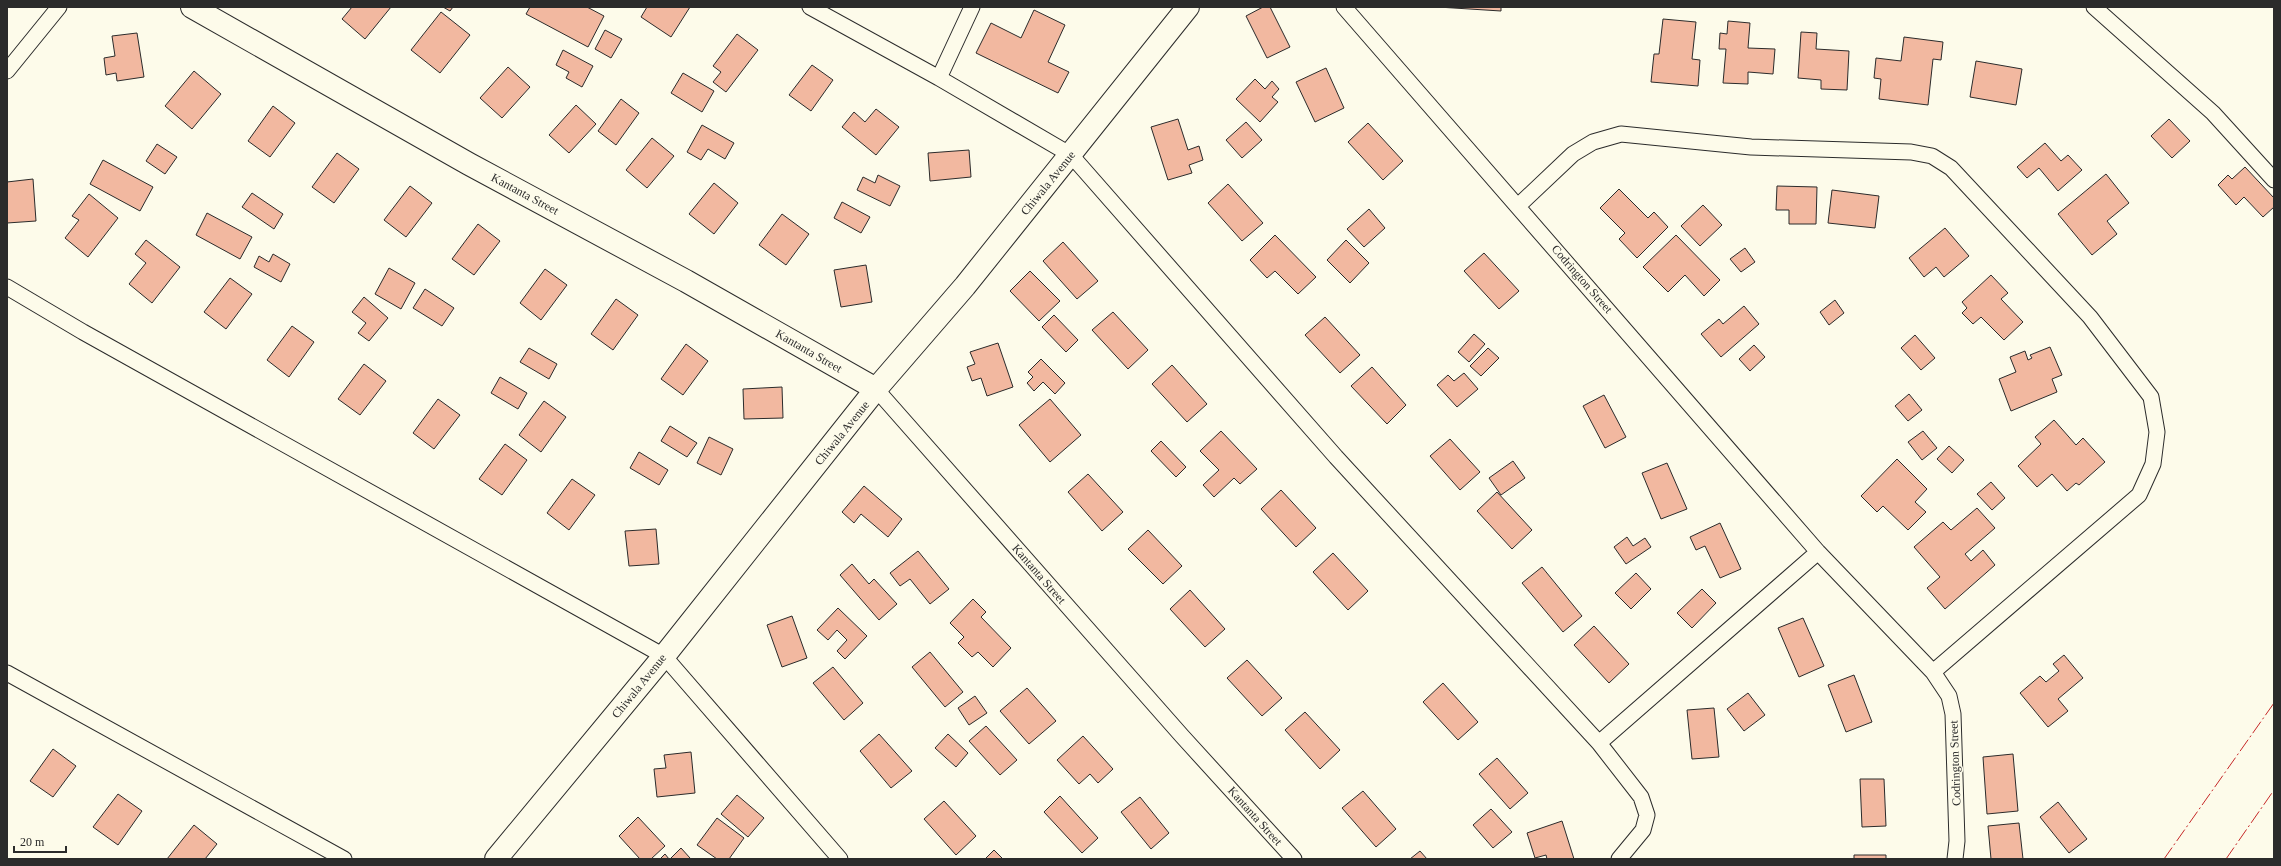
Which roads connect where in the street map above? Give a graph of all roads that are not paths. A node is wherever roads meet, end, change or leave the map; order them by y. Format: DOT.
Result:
graph roads {
  1 [pos="59,7"];
  2 [pos="192,7"];
  3 [pos="810,7"];
  4 [pos="972,7"];
  5 [pos="1188,7"];
  6 [pos="1344,7"];
  7 [pos="2094,7"];
  8 [pos="7,71"];
  9 [pos="939,78"];
  10 [pos="1071,155"];
  11 [pos="2274,180"];
  12 [pos="1518,206"];
  13 [pos="7,287"];
  14 [pos="876,389"];
  15 [pos="1818,552"];
  16 [pos="664,656"];
  17 [pos="1933,672"];
  18 [pos="7,673"];
  19 [pos="1599,743"];
  20 [pos="344,859"];
  21 [pos="496,859"];
  22 [pos="840,859"];
  23 [pos="1294,859"];
  24 [pos="1619,859"];
  25 [pos="1955,859"];
  1 -- 8 [label="street"];
  2 -- 14 [label="main road, Kantanta Street"];
  3 -- 9 [label="street"];
  4 -- 9 [label="street"];
  5 -- 10 [label="main road, Chiwala Avenue"];
  6 -- 12 [label="street, Codrington Street"];
  7 -- 11 [label="street"];
  9 -- 10 [label="street"];
  10 -- 14 [label="main road, Chiwala Avenue"];
  10 -- 19 [label="street"];
  12 -- 15 [label="street, Codrington Street"];
  12 -- 17 [label="street"];
  13 -- 16 [label="street"];
  14 -- 16 [label="main road, Chiwala Avenue"];
  14 -- 23 [label="street, Kantanta Street"];
  15 -- 17 [label="street, Codrington Street"];
  15 -- 19 [label="street"];
  16 -- 21 [label="main road, Chiwala Avenue"];
  16 -- 22 [label="street"];
  17 -- 25 [label="street, Codrington Street"];
  18 -- 20 [label="street"];
  19 -- 24 [label="street"];
}
